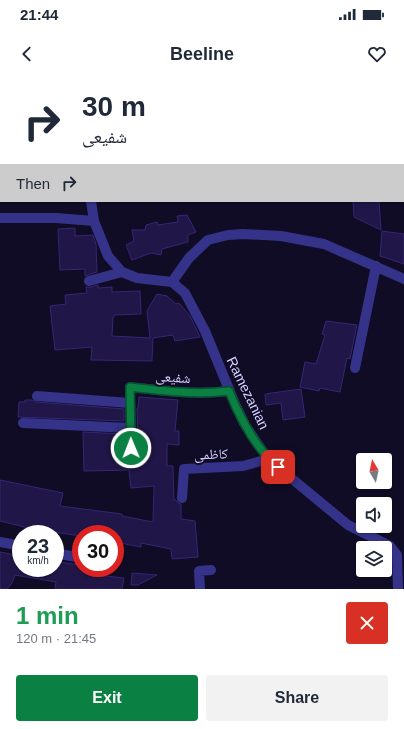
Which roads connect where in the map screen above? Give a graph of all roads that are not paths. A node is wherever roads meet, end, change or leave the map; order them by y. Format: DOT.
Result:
graph roads {
  1 [pos="91,202"];
  2 [pos="0,218"];
  3 [pos="94,221"];
  4 [pos="376,266"];
  5 [pos="122,272"];
  6 [pos="404,279"];
  7 [pos="89,281"];
  8 [pos="172,282"];
  9 [pos="355,368"];
  10 [pos="229,391"];
  11 [pos="37,396"];
  12 [pos="130,403"];
  13 [pos="23,423"];
  14 [pos="130,428"];
  15 [pos="131,448"];
  16 [pos="268,459"];
  17 [pos="182,498"];
  18 [pos="0,542"];
  19 [pos="12,544"];
  20 [pos="211,570"];
  21 [pos="200,589"];
  22 [pos="398,589"];
  1 -- 3 [label="street"];
  2 -- 3 [label="street"];
  3 -- 5 [label="street"];
  4 -- 6 [label="street"];
  4 -- 8 [label="street"];
  4 -- 9 [label="street"];
  5 -- 7 [label="street"];
  5 -- 8 [label="street"];
  8 -- 10 [label="street, Ramezanian"];
  10 -- 12 [label="street, شفیعی"];
  10 -- 16 [label="street, Ramezanian"];
  11 -- 12 [label="street"];
  12 -- 14 [label="street, شفیعی"];
  13 -- 14 [label="street"];
  14 -- 15 [label="street, شفیعی"];
  16 -- 17 [label="street, کاظمی"];
  16 -- 22 [label="street, Ramezanian"];
  18 -- 19 [label="street"];
  20 -- 21 [label="street"];
}
